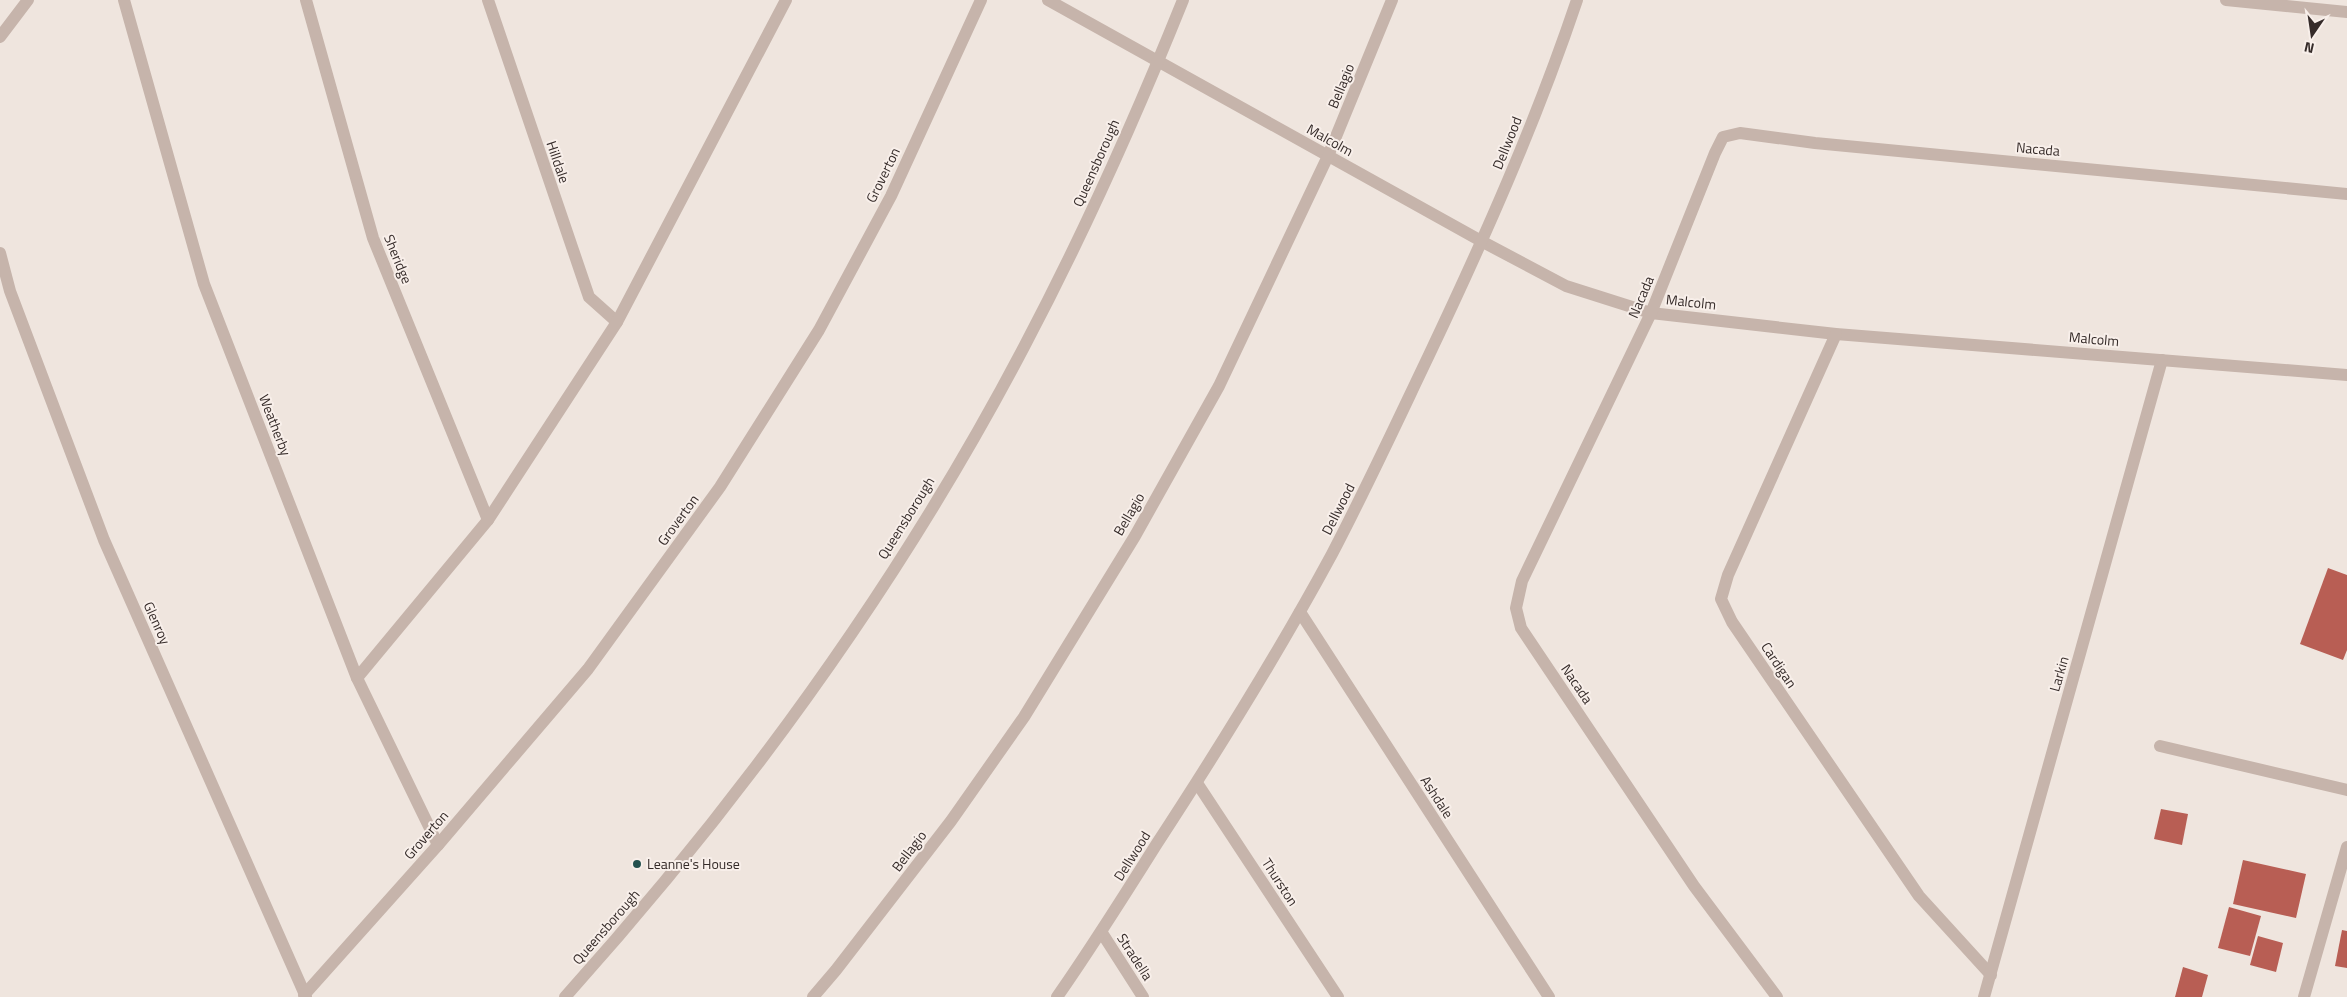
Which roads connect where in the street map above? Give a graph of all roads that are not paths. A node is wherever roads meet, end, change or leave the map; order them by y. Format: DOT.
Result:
graph roads {
  1 [pos="28,0"];
  2 [pos="124,0"];
  3 [pos="306,0"];
  4 [pos="488,0"];
  5 [pos="786,0"];
  6 [pos="981,0"];
  7 [pos="1048,0"];
  8 [pos="1183,0"];
  9 [pos="1392,0"];
  10 [pos="1577,0"];
  11 [pos="2226,0"];
  12 [pos="2347,12"];
  13 [pos="0,37"];
  14 [pos="1159,60"];
  15 [pos="1328,156"];
  16 [pos="2347,194"];
  17 [pos="1483,242"];
  18 [pos="0,252"];
  19 [pos="1651,313"];
  20 [pos="618,322"];
  21 [pos="1836,334"];
  22 [pos="2162,360"];
  23 [pos="2347,375"];
  24 [pos="488,520"];
  25 [pos="1300,612"];
  26 [pos="357,678"];
  27 [pos="2160,746"];
  28 [pos="1197,783"];
  29 [pos="2347,790"];
  30 [pos="438,845"];
  31 [pos="2347,847"];
  32 [pos="1102,933"];
  33 [pos="1991,975"];
  34 [pos="305,996"];
  35 [pos="565,997"];
  36 [pos="813,997"];
  37 [pos="1058,997"];
  38 [pos="1143,997"];
  39 [pos="1338,997"];
  40 [pos="1549,997"];
  41 [pos="1777,997"];
  42 [pos="1984,997"];
  43 [pos="2304,997"];
  1 -- 13 [label="street"];
  2 -- 26 [label="street, Weatherby"];
  3 -- 24 [label="street, Sheridge"];
  4 -- 20 [label="street, Hilldale"];
  5 -- 20 [label="street"];
  6 -- 30 [label="street, Groverton"];
  7 -- 14 [label="street, Malcolm"];
  8 -- 14 [label="street, Queensborough"];
  9 -- 15 [label="street, Bellagio"];
  10 -- 17 [label="street, Dellwood"];
  11 -- 12 [label="street"];
  14 -- 15 [label="street, Malcolm"];
  14 -- 35 [label="street, Queensborough"];
  15 -- 17 [label="street, Malcolm"];
  15 -- 36 [label="street, Bellagio"];
  16 -- 19 [label="street, Nacada"];
  17 -- 19 [label="street, Malcolm"];
  17 -- 25 [label="street, Dellwood"];
  18 -- 34 [label="street, Glenroy"];
  19 -- 21 [label="street, Malcolm"];
  19 -- 41 [label="street, Nacada"];
  20 -- 24 [label="street"];
  21 -- 22 [label="street, Malcolm"];
  21 -- 33 [label="street, Cardigan"];
  22 -- 23 [label="street, Malcolm"];
  22 -- 33 [label="street, Larkin"];
  24 -- 26 [label="street"];
  25 -- 28 [label="street, Dellwood"];
  25 -- 40 [label="street, Ashdale"];
  26 -- 30 [label="street, Weatherby"];
  27 -- 29 [label="street"];
  28 -- 32 [label="street, Dellwood"];
  28 -- 39 [label="street, Thurston"];
  30 -- 34 [label="street, Groverton"];
  31 -- 43 [label="street"];
  32 -- 37 [label="street, Dellwood"];
  32 -- 38 [label="street, Stradella"];
  33 -- 42 [label="street, Larkin"];
}
